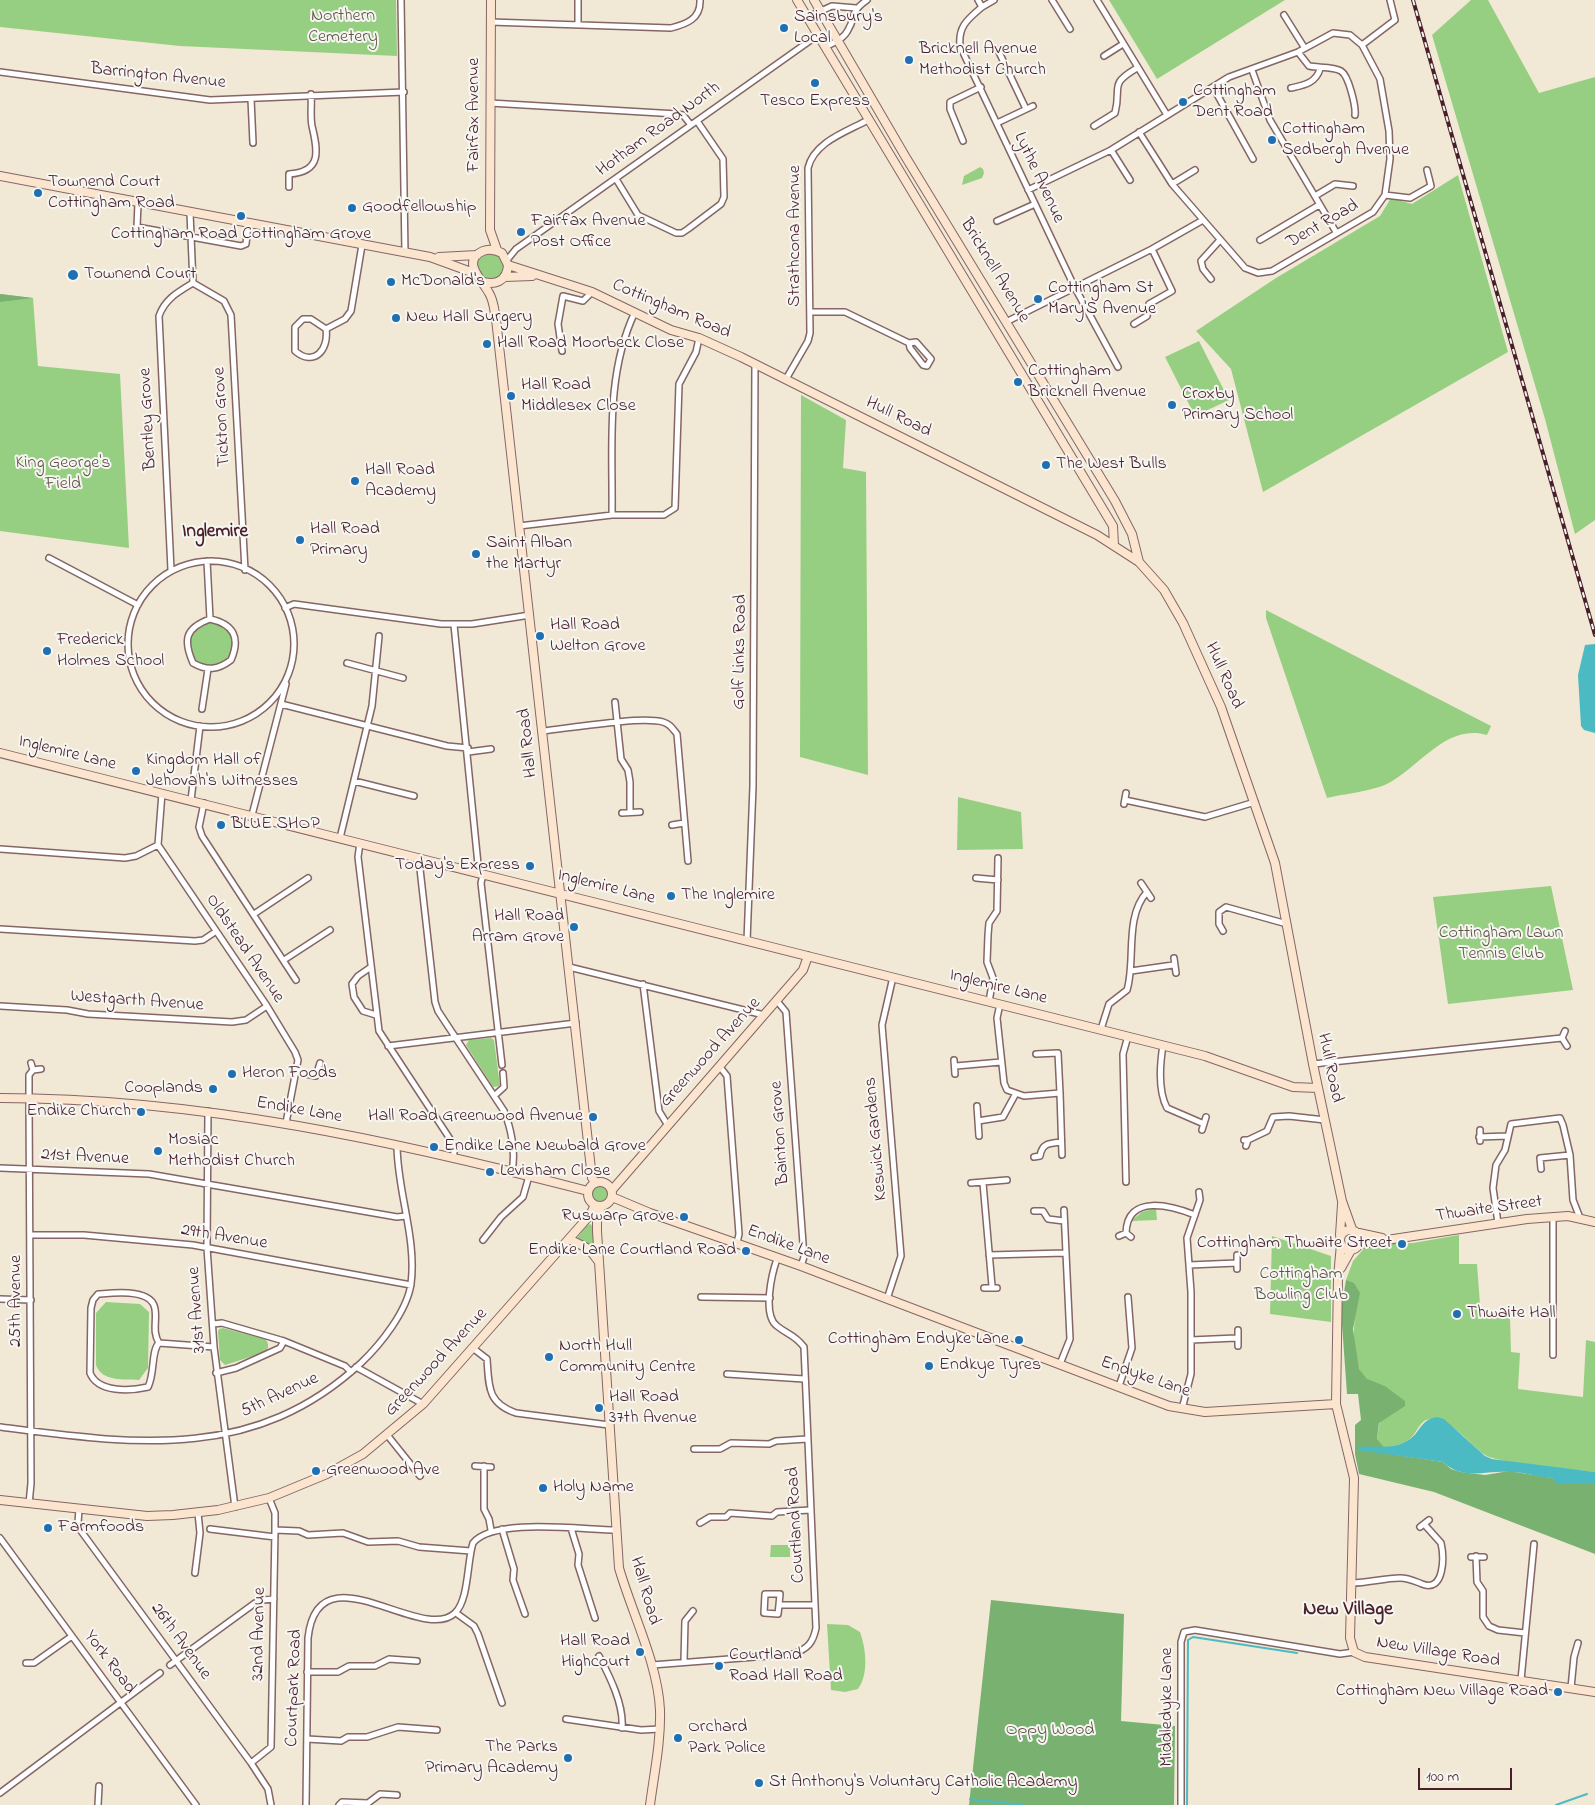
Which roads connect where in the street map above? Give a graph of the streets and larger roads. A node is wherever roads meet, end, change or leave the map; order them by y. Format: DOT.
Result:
graph roads {
  1 [pos="401,0"];
  2 [pos="491,0"];
  3 [pos="578,0"];
  4 [pos="700,0"];
  5 [pos="797,0"];
  6 [pos="814,0"];
  7 [pos="867,0"];
  8 [pos="978,0"];
  9 [pos="994,0"];
  10 [pos="1052,0"];
  11 [pos="1097,0"];
  12 [pos="1390,0"];
  13 [pos="982,7"];
  14 [pos="856,8"];
  15 [pos="820,10"];
  16 [pos="1284,15"];
  17 [pos="808,17"];
  18 [pos="490,22"];
  19 [pos="578,24"];
  20 [pos="1070,29"];
  21 [pos="818,35"];
  22 [pos="838,41"];
  23 [pos="1123,44"];
  24 [pos="1362,45"];
  25 [pos="825,47"];
  26 [pos="1304,47"];
  27 [pos="998,50"];
  28 [pos="1298,52"];
  29 [pos="1104,56"];
  30 [pos="1137,68"];
  31 [pos="1320,69"];
  32 [pos="1252,70"];
  33 [pos="0,72"];
  34 [pos="981,87"];
  35 [pos="1213,87"];
  36 [pos="1291,88"];
  37 [pos="404,92"];
  38 [pos="311,94"];
  39 [pos="251,99"];
  40 [pos="490,103"];
  41 [pos="1033,106"];
  42 [pos="1026,109"];
  43 [pos="1167,115"];
  44 [pos="1354,115"];
  45 [pos="868,120"];
  46 [pos="697,121"];
  47 [pos="997,124"];
  48 [pos="691,125"];
  49 [pos="1094,126"];
  50 [pos="1140,132"];
  51 [pos="963,141"];
  52 [pos="253,143"];
  53 [pos="1111,150"];
  54 [pos="1253,159"];
  55 [pos="1195,170"];
  56 [pos="1428,170"];
  57 [pos="0,176"];
  58 [pos="616,179"];
  59 [pos="1130,180"];
  60 [pos="1172,184"];
  61 [pos="1353,186"];
  62 [pos="289,187"];
  63 [pos="1028,190"];
  64 [pos="1385,195"];
  65 [pos="1315,196"];
  66 [pos="138,203"];
  67 [pos="1035,204"];
  68 [pos="1320,205"];
  69 [pos="190,213"];
  70 [pos="1203,220"];
  71 [pos="996,221"];
  72 [pos="248,224"];
  73 [pos="490,230"];
  74 [pos="1336,232"];
  75 [pos="189,237"];
  76 [pos="1220,240"];
  77 [pos="1260,240"];
  78 [pos="362,245"];
  79 [pos="516,249"];
  80 [pos="1152,249"];
  81 [pos="500,252"];
  82 [pos="405,253"];
  83 [pos="479,254"];
  84 [pos="430,257"];
  85 [pos="508,263"];
  86 [pos="474,273"];
  87 [pos="541,276"];
  88 [pos="502,279"];
  89 [pos="1211,279"];
  90 [pos="480,281"];
  91 [pos="193,283"];
  92 [pos="1074,286"];
  93 [pos="592,292"];
  94 [pos="493,300"];
  95 [pos="635,312"];
  96 [pos="810,312"];
  97 [pos="1006,322"];
  98 [pos="1134,324"];
  99 [pos="326,329"];
  100 [pos="699,338"];
  101 [pos="909,343"];
  102 [pos="562,351"];
  103 [pos="1123,359"];
  104 [pos="755,364"];
  105 [pos="786,379"];
  106 [pos="612,515"];
  107 [pos="519,526"];
  108 [pos="1114,545"];
  109 [pos="49,558"];
  110 [pos="207,561"];
  111 [pos="1139,562"];
  112 [pos="171,570"];
  113 [pos="245,570"];
  114 [pos="138,605"];
  115 [pos="285,608"];
  116 [pos="530,615"];
  117 [pos="210,619"];
  118 [pos="454,625"];
  119 [pos="379,636"];
  120 [pos="347,664"];
  121 [pos="208,669"];
  122 [pos="376,671"];
  123 [pos="403,678"];
  124 [pos="287,679"];
  125 [pos="615,702"];
  126 [pos="281,704"];
  127 [pos="202,710"];
  128 [pos="616,723"];
  129 [pos="200,726"];
  130 [pos="367,726"];
  131 [pos="544,730"];
  132 [pos="491,749"];
  133 [pos="468,750"];
  134 [pos="0,753"];
  135 [pos="354,781"];
  136 [pos="162,793"];
  137 [pos="1126,793"];
  138 [pos="414,796"];
  139 [pos="191,800"];
  140 [pos="1255,802"];
  141 [pos="204,803"];
  142 [pos="630,812"];
  143 [pos="640,812"];
  144 [pos="622,813"];
  145 [pos="252,815"];
  146 [pos="684,823"];
  147 [pos="672,825"];
  148 [pos="340,838"];
  149 [pos="360,843"];
  150 [pos="158,845"];
  151 [pos="0,849"];
  152 [pos="421,858"];
  153 [pos="998,858"];
  154 [pos="688,861"];
  155 [pos="481,874"];
  156 [pos="308,878"];
  157 [pos="976,878"];
  158 [pos="998,880"];
  159 [pos="1141,883"];
  160 [pos="560,892"];
  161 [pos="1147,892"];
  162 [pos="1151,898"];
  163 [pos="254,914"];
  164 [pos="1288,924"];
  165 [pos="0,929"];
  166 [pos="1223,931"];
  167 [pos="215,932"];
  168 [pos="330,938"];
  169 [pos="747,941"];
  170 [pos="808,956"];
  171 [pos="1174,958"];
  172 [pos="284,960"];
  173 [pos="1173,965"];
  174 [pos="371,967"];
  175 [pos="569,967"];
  176 [pos="1131,970"];
  177 [pos="1176,973"];
  178 [pos="893,977"];
  179 [pos="296,980"];
  180 [pos="643,984"];
  181 [pos="777,1001"];
  182 [pos="989,1002"];
  183 [pos="1000,1004"];
  184 [pos="0,1006"];
  185 [pos="267,1006"];
  186 [pos="376,1015"];
  187 [pos="764,1015"];
  188 [pos="576,1023"];
  189 [pos="1101,1029"];
  190 [pos="1565,1031"];
  191 [pos="498,1032"];
  192 [pos="1128,1036"];
  193 [pos="455,1037"];
  194 [pos="1562,1038"];
  195 [pos="1164,1045"];
  196 [pos="388,1046"];
  197 [pos="1567,1046"];
  198 [pos="1036,1054"];
  199 [pos="954,1060"];
  200 [pos="1001,1062"];
  201 [pos="31,1063"];
  202 [pos="320,1063"];
  203 [pos="1313,1064"];
  204 [pos="502,1065"];
  205 [pos="956,1066"];
  206 [pos="720,1067"];
  207 [pos="41,1069"];
  208 [pos="33,1070"];
  209 [pos="296,1072"];
  210 [pos="503,1073"];
  211 [pos="955,1074"];
  212 [pos="1318,1088"];
  213 [pos="1060,1094"];
  214 [pos="1015,1095"];
  215 [pos="494,1096"];
  216 [pos="0,1098"];
  217 [pos="29,1098"];
  218 [pos="978,1106"];
  219 [pos="208,1111"];
  220 [pos="1206,1117"];
  221 [pos="1325,1120"];
  222 [pos="978,1121"];
  223 [pos="286,1124"];
  224 [pos="667,1124"];
  225 [pos="1204,1124"];
  226 [pos="1202,1130"];
  227 [pos="1480,1130"];
  228 [pos="979,1136"];
  229 [pos="1507,1136"];
  230 [pos="1061,1142"];
  231 [pos="1246,1142"];
  232 [pos="397,1145"];
  233 [pos="1062,1155"];
  234 [pos="1570,1155"];
  235 [pos="453,1157"];
  236 [pos="1034,1157"];
  237 [pos="0,1168"];
  238 [pos="1541,1168"];
  239 [pos="31,1169"];
  240 [pos="512,1171"];
  241 [pos="529,1176"];
  242 [pos="1007,1180"];
  243 [pos="1126,1182"];
  244 [pos="596,1183"];
  245 [pos="971,1183"];
  246 [pos="983,1183"];
  247 [pos="207,1184"];
  248 [pos="588,1191"];
  249 [pos="1199,1192"];
  250 [pos="612,1193"];
  251 [pos="1342,1201"];
  252 [pos="598,1206"];
  253 [pos="1064,1210"];
  254 [pos="1034,1211"];
  255 [pos="1195,1215"];
  256 [pos="406,1216"];
  257 [pos="1553,1217"];
  258 [pos="1580,1218"];
  259 [pos="1064,1221"];
  260 [pos="1595,1222"];
  261 [pos="1498,1223"];
  262 [pos="1356,1231"];
  263 [pos="1126,1233"];
  264 [pos="31,1235"];
  265 [pos="1120,1236"];
  266 [pos="1132,1237"];
  267 [pos="569,1239"];
  268 [pos="1386,1239"];
  269 [pos="483,1240"];
  270 [pos="1341,1240"];
  271 [pos="737,1243"];
  272 [pos="1360,1244"];
  273 [pos="207,1248"];
  274 [pos="1351,1250"];
  275 [pos="1065,1253"];
  276 [pos="989,1255"];
  277 [pos="1237,1255"];
  278 [pos="777,1259"];
  279 [pos="599,1262"];
  280 [pos="1189,1265"];
  281 [pos="801,1266"];
  282 [pos="1338,1277"];
  283 [pos="411,1285"];
  284 [pos="984,1288"];
  285 [pos="701,1297"];
  286 [pos="1128,1297"];
  287 [pos="770,1298"];
  288 [pos="0,1299"];
  289 [pos="887,1299"];
  290 [pos="30,1300"];
  291 [pos="213,1324"];
  292 [pos="953,1325"];
  293 [pos="1238,1330"];
  294 [pos="1236,1338"];
  295 [pos="1190,1340"];
  296 [pos="284,1341"];
  297 [pos="159,1344"];
  298 [pos="1238,1346"];
  299 [pos="214,1347"];
  300 [pos="474,1348"];
  301 [pos="1552,1355"];
  302 [pos="1060,1364"];
  303 [pos="356,1367"];
  304 [pos="351,1372"];
  305 [pos="216,1373"];
  306 [pos="727,1374"];
  307 [pos="804,1380"];
  308 [pos="1119,1386"];
  309 [pos="423,1404"];
  310 [pos="1336,1404"];
  311 [pos="1182,1409"];
  312 [pos="609,1425"];
  313 [pos="0,1427"];
  314 [pos="30,1431"];
  315 [pos="224,1435"];
  316 [pos="388,1436"];
  317 [pos="806,1439"];
  318 [pos="694,1449"];
  319 [pos="475,1466"];
  320 [pos="484,1466"];
  321 [pos="491,1466"];
  322 [pos="420,1476"];
  323 [pos="270,1498"];
  324 [pos="0,1500"];
  325 [pos="29,1504"];
  326 [pos="235,1506"];
  327 [pos="79,1509"];
  328 [pos="810,1510"];
  329 [pos="198,1513"];
  330 [pos="700,1523"];
  331 [pos="1424,1524"];
  332 [pos="214,1527"];
  333 [pos="571,1528"];
  334 [pos="275,1530"];
  335 [pos="491,1530"];
  336 [pos="502,1530"];
  337 [pos="616,1530"];
  338 [pos="275,1537"];
  339 [pos="0,1538"];
  340 [pos="1534,1544"];
  341 [pos="471,1551"];
  342 [pos="1484,1557"];
  343 [pos="195,1573"];
  344 [pos="1352,1583"];
  345 [pos="274,1599"];
  346 [pos="779,1605"];
  347 [pos="815,1606"];
  348 [pos="693,1611"];
  349 [pos="456,1613"];
  350 [pos="525,1614"];
  351 [pos="595,1618"];
  352 [pos="1525,1633"];
  353 [pos="72,1636"];
  354 [pos="1578,1643"];
  355 [pos="1354,1652"];
  356 [pos="599,1656"];
  357 [pos="176,1660"];
  358 [pos="417,1661"];
  359 [pos="684,1661"];
  360 [pos="26,1663"];
  361 [pos="170,1665"];
  362 [pos="652,1665"];
  363 [pos="307,1672"];
  364 [pos="160,1673"];
  365 [pos="1521,1680"];
  366 [pos="1571,1688"];
  367 [pos="1595,1692"];
  368 [pos="121,1701"];
  369 [pos="502,1703"];
  370 [pos="566,1719"];
  371 [pos="622,1728"];
  372 [pos="660,1729"];
  373 [pos="437,1730"];
  374 [pos="307,1740"];
  375 [pos="251,1763"];
  376 [pos="99,1786"];
  377 [pos="0,1794"];
  378 [pos="397,1795"];
  379 [pos="98,1805"];
  380 [pos="196,1805"];
  381 [pos="270,1805"];
  382 [pos="306,1805"];
  383 [pos="339,1805"];
  384 [pos="650,1805"];
  385 [pos="1181,1805"];
  1 -- 37 [label="street"];
  2 -- 18 [label="street, Fairfax Avenue"];
  3 -- 19 [label="street"];
  4 -- 19 [label="street"];
  5 -- 17 [label="street, Bricknell Avenue"];
  6 -- 15 [label="street, Bricknell Avenue"];
  7 -- 14 [label="street"];
  8 -- 13 [label="street"];
  9 -- 13 [label="street, Lythe Avenue"];
  10 -- 20 [label="street"];
  11 -- 23 [label="street"];
  12 -- 24 [label="street"];
  13 -- 34 [label="street, Lythe Avenue"];
  14 -- 15 [label="street"];
  14 -- 22 [label="street"];
  15 -- 17 [label="street"];
  15 -- 22 [label="street, Bricknell Avenue"];
  16 -- 26 [label="street"];
  17 -- 21 [label="street, Bricknell Avenue"];
  18 -- 19 [label="street"];
  18 -- 40 [label="street, Fairfax Avenue"];
  21 -- 25 [label="street, Bricknell Avenue"];
  21 -- 46 [label="street, Hotham Road North"];
  22 -- 25 [label="street"];
  22 -- 97 [label="street, Bricknell Avenue"];
  23 -- 29 [label="street"];
  23 -- 30 [label="street"];
  24 -- 26 [label="street"];
  24 -- 64 [label="street"];
  25 -- 45 [label="street, Bricknell Avenue"];
  26 -- 28 [label="street"];
  27 -- 42 [label="street"];
  28 -- 31 [label="street"];
  28 -- 32 [label="street"];
  30 -- 43 [label="street"];
  30 -- 49 [label="street"];
  31 -- 36 [label="street"];
  31 -- 44 [label="street"];
  32 -- 35 [label="street"];
  32 -- 65 [label="street"];
  33 -- 39 [label="street, Barrington Avenue"];
  34 -- 47 [label="street, Lythe Avenue"];
  34 -- 51 [label="street"];
  35 -- 43 [label="street"];
  35 -- 54 [label="street"];
  37 -- 38 [label="street, Barrington Avenue"];
  37 -- 82 [label="street"];
  38 -- 39 [label="street, Barrington Avenue"];
  38 -- 62 [label="street"];
  39 -- 52 [label="street"];
  40 -- 48 [label="street"];
  40 -- 73 [label="street, Fairfax Avenue"];
  41 -- 42 [label="street"];
  42 -- 47 [label="street"];
  43 -- 50 [label="street"];
  45 -- 96 [label="street, Strathcona Avenue"];
  45 -- 108 [label="street, Bricknell Avenue"];
  46 -- 48 [label="street, Hotham Road North"];
  46 -- 58 [label="street"];
  47 -- 63 [label="street, Lythe Avenue"];
  48 -- 58 [label="street, Hotham Road North"];
  50 -- 53 [label="street"];
  50 -- 60 [label="street, Dent Road"];
  53 -- 59 [label="street"];
  53 -- 63 [label="street"];
  55 -- 60 [label="street"];
  56 -- 64 [label="street"];
  57 -- 66 [label="street"];
  58 -- 79 [label="street, Hotham Road North"];
  60 -- 70 [label="street, Dent Road"];
  61 -- 65 [label="street"];
  63 -- 67 [label="street, Lythe Avenue"];
  64 -- 74 [label="street, Dent Road"];
  65 -- 68 [label="street"];
  66 -- 69 [label="street"];
  66 -- 75 [label="street"];
  67 -- 71 [label="street"];
  67 -- 92 [label="street, Lythe Avenue"];
  68 -- 74 [label="street"];
  68 -- 77 [label="street"];
  69 -- 72 [label="street"];
  69 -- 75 [label="street"];
  70 -- 76 [label="street, Dent Road"];
  70 -- 80 [label="street"];
  72 -- 75 [label="street"];
  72 -- 78 [label="street"];
  73 -- 81 [label="street, Fairfax Avenue"];
  73 -- 83 [label="street, Fairfax Avenue"];
  74 -- 76 [label="street, Dent Road"];
  75 -- 91 [label="street"];
  76 -- 89 [label="street"];
  78 -- 82 [label="street"];
  78 -- 99 [label="street"];
  79 -- 81 [label="street, Hotham Road North"];
  79 -- 85 [label="street, Hotham Road North"];
  80 -- 92 [label="street"];
  80 -- 98 [label="street"];
  81 -- 83 [label="street"];
  81 -- 85 [label="street"];
  82 -- 84 [label="street"];
  83 -- 84 [label="street"];
  83 -- 86 [label="street"];
  84 -- 86 [label="street"];
  85 -- 87 [label="street, Cottingham Road"];
  85 -- 88 [label="street"];
  86 -- 90 [label="street"];
  87 -- 88 [label="street, Cottingham Road"];
  87 -- 93 [label="street, Cottingham Road"];
  88 -- 90 [label="street"];
  88 -- 94 [label="street, Hall Road"];
  90 -- 94 [label="street, Hall Road"];
  91 -- 112 [label="street, Bentley Grove"];
  91 -- 113 [label="street, Tickton Grove"];
  92 -- 97 [label="street"];
  92 -- 103 [label="street, Lythe Avenue"];
  93 -- 95 [label="street, Cottingham Road"];
  93 -- 102 [label="street"];
  94 -- 107 [label="street, Hall Road"];
  95 -- 100 [label="street, Cottingham Road"];
  95 -- 106 [label="street"];
  96 -- 101 [label="street"];
  96 -- 105 [label="street, Strathcona Avenue"];
  97 -- 111 [label="street, Bricknell Avenue"];
  99 -- 99 [label="street"];
  100 -- 104 [label="street, Cottingham Road"];
  100 -- 106 [label="street"];
  101 -- 101 [label="street"];
  104 -- 105 [label="street, Cottingham Road"];
  104 -- 169 [label="street, Golf Links Road"];
  105 -- 108 [label="street, Hull Road"];
  106 -- 107 [label="street"];
  107 -- 116 [label="street, Hall Road"];
  108 -- 111 [label="street, Hull Road"];
  109 -- 114 [label="street"];
  110 -- 112 [label="street"];
  110 -- 113 [label="street"];
  110 -- 117 [label="street"];
  111 -- 140 [label="street, Hull Road"];
  112 -- 114 [label="street"];
  113 -- 115 [label="street"];
  114 -- 129 [label="street"];
  115 -- 118 [label="street"];
  115 -- 124 [label="street"];
  116 -- 118 [label="street"];
  116 -- 131 [label="street, Hall Road"];
  117 -- 121 [label="street"];
  117 -- 121 [label="street"];
  118 -- 133 [label="street"];
  119 -- 122 [label="street"];
  120 -- 122 [label="street"];
  121 -- 127 [label="street"];
  122 -- 123 [label="street"];
  122 -- 130 [label="street"];
  124 -- 126 [label="street"];
  124 -- 129 [label="street"];
  125 -- 128 [label="street"];
  126 -- 130 [label="street"];
  126 -- 145 [label="street"];
  128 -- 131 [label="street"];
  128 -- 142 [label="street"];
  128 -- 146 [label="street"];
  129 -- 139 [label="street"];
  130 -- 133 [label="street"];
  130 -- 135 [label="street"];
  131 -- 160 [label="street, Hall Road"];
  132 -- 133 [label="street"];
  133 -- 155 [label="street"];
  134 -- 136 [label="street, Inglemire Lane"];
  135 -- 138 [label="street"];
  135 -- 148 [label="street"];
  136 -- 139 [label="street, Inglemire Lane"];
  136 -- 150 [label="street"];
  137 -- 140 [label="street"];
  139 -- 141 [label="street, Inglemire Lane"];
  140 -- 164 [label="street, Hull Road"];
  141 -- 145 [label="street, Inglemire Lane"];
  141 -- 163 [label="street"];
  142 -- 143 [label="street"];
  142 -- 144 [label="street"];
  145 -- 148 [label="street, Inglemire Lane"];
  146 -- 147 [label="street"];
  146 -- 154 [label="street"];
  148 -- 149 [label="street, Inglemire Lane"];
  149 -- 152 [label="street, Inglemire Lane"];
  149 -- 174 [label="street"];
  150 -- 151 [label="street"];
  150 -- 167 [label="street, Oldstead Avenue"];
  152 -- 155 [label="street, Inglemire Lane"];
  152 -- 193 [label="street"];
  153 -- 158 [label="street"];
  155 -- 160 [label="street, Inglemire Lane"];
  155 -- 191 [label="street"];
  156 -- 163 [label="street"];
  157 -- 158 [label="street"];
  158 -- 182 [label="street"];
  159 -- 161 [label="street"];
  160 -- 169 [label="street, Inglemire Lane"];
  160 -- 175 [label="street, Hall Road"];
  161 -- 162 [label="street"];
  161 -- 176 [label="street"];
  163 -- 172 [label="street"];
  164 -- 166 [label="street"];
  164 -- 203 [label="street, Hull Road"];
  165 -- 167 [label="street"];
  167 -- 185 [label="street, Oldstead Avenue"];
  168 -- 172 [label="street"];
  169 -- 170 [label="street, Inglemire Lane"];
  170 -- 178 [label="street, Inglemire Lane"];
  170 -- 181 [label="street, Greenwood Avenue"];
  171 -- 173 [label="street"];
  172 -- 179 [label="street"];
  173 -- 176 [label="street"];
  173 -- 177 [label="street"];
  174 -- 186 [label="street"];
  174 -- 186 [label="street"];
  175 -- 180 [label="street"];
  175 -- 188 [label="street, Hall Road"];
  176 -- 189 [label="street"];
  178 -- 182 [label="street, Inglemire Lane"];
  178 -- 289 [label="street, Keswick Gardens"];
  180 -- 187 [label="street"];
  180 -- 224 [label="street"];
  181 -- 187 [label="street, Greenwood Avenue"];
  181 -- 281 [label="street, Bainton Grove"];
  182 -- 183 [label="street, Inglemire Lane"];
  183 -- 189 [label="street, Inglemire Lane"];
  183 -- 200 [label="street"];
  184 -- 185 [label="street, Westgarth Avenue"];
  185 -- 209 [label="street, Oldstead Avenue"];
  186 -- 196 [label="street"];
  187 -- 206 [label="street, Greenwood Avenue"];
  188 -- 191 [label="street"];
  188 -- 244 [label="street, Hall Road"];
  189 -- 192 [label="street, Inglemire Lane"];
  190 -- 194 [label="street"];
  191 -- 193 [label="street"];
  191 -- 204 [label="street"];
  192 -- 195 [label="street, Inglemire Lane"];
  192 -- 243 [label="street"];
  193 -- 196 [label="street"];
  193 -- 215 [label="street"];
  194 -- 197 [label="street"];
  194 -- 203 [label="street"];
  195 -- 212 [label="street, Inglemire Lane"];
  195 -- 225 [label="street"];
  196 -- 235 [label="street"];
  198 -- 213 [label="street"];
  199 -- 205 [label="street"];
  200 -- 205 [label="street"];
  200 -- 214 [label="street"];
  201 -- 208 [label="street"];
  202 -- 209 [label="street"];
  203 -- 212 [label="street, Hull Road"];
  205 -- 211 [label="street"];
  206 -- 224 [label="street, Greenwood Avenue"];
  206 -- 271 [label="street"];
  207 -- 208 [label="street"];
  208 -- 217 [label="street, 25th Avenue"];
  209 -- 223 [label="street, Oldstead Avenue"];
  210 -- 215 [label="street"];
  212 -- 221 [label="street, Hull Road"];
  213 -- 214 [label="street"];
  213 -- 230 [label="street"];
  214 -- 222 [label="street"];
  215 -- 240 [label="street"];
  216 -- 217 [label="street, Endike Lane"];
  217 -- 219 [label="street, Endike Lane"];
  217 -- 239 [label="street, 25th Avenue"];
  218 -- 222 [label="street"];
  219 -- 223 [label="street, Endike Lane"];
  219 -- 247 [label="street, 31st Avenue"];
  220 -- 225 [label="street"];
  221 -- 231 [label="street"];
  221 -- 251 [label="street, Hull Road"];
  222 -- 228 [label="street"];
  223 -- 232 [label="street, Endike Lane"];
  224 -- 250 [label="street, Greenwood Avenue"];
  225 -- 226 [label="street"];
  227 -- 229 [label="street"];
  229 -- 234 [label="street"];
  229 -- 261 [label="street"];
  230 -- 233 [label="street"];
  230 -- 236 [label="street"];
  232 -- 235 [label="street, Endike Lane"];
  232 -- 256 [label="street, 5th Avenue"];
  234 -- 238 [label="street"];
  234 -- 258 [label="street"];
  235 -- 240 [label="street, Endike Lane"];
  237 -- 239 [label="street, 21st Avenue"];
  239 -- 247 [label="street, 21st Avenue"];
  239 -- 264 [label="street, 25th Avenue"];
  240 -- 241 [label="street, Endike Lane"];
  241 -- 248 [label="street, Endike Lane"];
  241 -- 269 [label="street"];
  242 -- 246 [label="street"];
  244 -- 248 [label="street"];
  244 -- 250 [label="street"];
  245 -- 246 [label="street"];
  246 -- 276 [label="street"];
  247 -- 256 [label="street, 21st Avenue"];
  247 -- 273 [label="street, 31st Avenue"];
  248 -- 252 [label="street"];
  249 -- 255 [label="street"];
  250 -- 252 [label="street"];
  250 -- 271 [label="street, Endike Lane"];
  251 -- 262 [label="street, Hull Road"];
  251 -- 270 [label="street, Hull Road"];
  252 -- 267 [label="street, Greenwood Avenue"];
  252 -- 279 [label="street, Hall Road"];
  253 -- 259 [label="street"];
  254 -- 259 [label="street"];
  255 -- 263 [label="street"];
  255 -- 280 [label="street"];
  256 -- 283 [label="street, 5th Avenue"];
  257 -- 258 [label="street, Thwaite Street"];
  257 -- 261 [label="street, Thwaite Street"];
  257 -- 301 [label="street"];
  258 -- 260 [label="street, Thwaite Street"];
  259 -- 275 [label="street"];
  261 -- 268 [label="street, Thwaite Street"];
  262 -- 268 [label="street, Thwaite Street"];
  262 -- 270 [label="street"];
  262 -- 272 [label="street"];
  263 -- 265 [label="street"];
  263 -- 266 [label="street"];
  264 -- 273 [label="street, 29th Avenue"];
  264 -- 290 [label="street, 25th Avenue"];
  267 -- 279 [label="street"];
  267 -- 300 [label="street, Greenwood Avenue"];
  268 -- 272 [label="street, Thwaite Street"];
  270 -- 274 [label="street"];
  270 -- 282 [label="street, Hull Road"];
  271 -- 278 [label="street, Endike Lane"];
  272 -- 274 [label="street"];
  273 -- 283 [label="street, 29th Avenue"];
  273 -- 291 [label="street, 31st Avenue"];
  274 -- 282 [label="street"];
  275 -- 276 [label="street"];
  275 -- 302 [label="street"];
  276 -- 284 [label="street"];
  277 -- 280 [label="street"];
  278 -- 281 [label="street, Endike Lane"];
  278 -- 287 [label="street, Courtland Road"];
  279 -- 312 [label="street, Hall Road"];
  280 -- 295 [label="street"];
  281 -- 289 [label="street, Endike Lane"];
  282 -- 310 [label="street, New Village Road"];
  283 -- 303 [label="street, 5th Avenue"];
  285 -- 287 [label="street"];
  286 -- 308 [label="street"];
  287 -- 307 [label="street, Courtland Road"];
  288 -- 290 [label="street"];
  289 -- 292 [label="street, Endike Lane"];
  290 -- 314 [label="street, 25th Avenue"];
  291 -- 296 [label="street"];
  291 -- 299 [label="street, 31st Avenue"];
  292 -- 302 [label="street, Endyke Lane"];
  293 -- 294 [label="street"];
  294 -- 295 [label="street"];
  294 -- 298 [label="street"];
  295 -- 311 [label="street"];
  296 -- 304 [label="street"];
  296 -- 305 [label="street"];
  297 -- 297 [label="street"];
  297 -- 299 [label="street"];
  299 -- 305 [label="street, 31st Avenue"];
  300 -- 309 [label="street, Greenwood Avenue"];
  300 -- 312 [label="street"];
  302 -- 308 [label="street, Endyke Lane"];
  303 -- 304 [label="street, 5th Avenue"];
  303 -- 309 [label="street"];
  304 -- 315 [label="street, 5th Avenue"];
  305 -- 315 [label="street, 31st Avenue"];
  306 -- 307 [label="street"];
  307 -- 317 [label="street, Courtland Road"];
  308 -- 311 [label="street, Endyke Lane"];
  309 -- 316 [label="street, Greenwood Avenue"];
  310 -- 311 [label="street, Endyke Lane"];
  310 -- 344 [label="street, New Village Road"];
  312 -- 337 [label="street, Hall Road"];
  313 -- 314 [label="street, 5th Avenue"];
  314 -- 315 [label="street, 5th Avenue"];
  314 -- 325 [label="street, 25th Avenue"];
  315 -- 326 [label="street, 31st Avenue"];
  316 -- 322 [label="street"];
  316 -- 323 [label="street, Greenwood Avenue"];
  317 -- 318 [label="street"];
  317 -- 328 [label="street, Courtland Road"];
  319 -- 320 [label="street"];
  320 -- 321 [label="street"];
  320 -- 335 [label="street"];
  323 -- 326 [label="street, Greenwood Avenue"];
  323 -- 334 [label="street, 32nd Avenue"];
  324 -- 325 [label="street, Greenwood Avenue"];
  325 -- 327 [label="street, Greenwood Avenue"];
  326 -- 329 [label="street, Greenwood Avenue"];
  327 -- 329 [label="street, Greenwood Avenue"];
  327 -- 357 [label="street, 26th Avenue"];
  328 -- 330 [label="street"];
  328 -- 347 [label="street, Courtland Road"];
  329 -- 343 [label="street"];
  331 -- 344 [label="street"];
  332 -- 338 [label="street"];
  333 -- 336 [label="street"];
  333 -- 337 [label="street"];
  333 -- 351 [label="street"];
  334 -- 338 [label="street, 32nd Avenue"];
  334 -- 341 [label="street"];
  335 -- 336 [label="street"];
  335 -- 341 [label="street"];
  336 -- 350 [label="street"];
  337 -- 362 [label="street, Hall Road"];
  338 -- 345 [label="street, 32nd Avenue"];
  339 -- 353 [label="street, York Road"];
  340 -- 352 [label="street"];
  341 -- 349 [label="street"];
  342 -- 352 [label="street"];
  344 -- 355 [label="street, New Village Road"];
  345 -- 357 [label="street"];
  345 -- 375 [label="street, 32nd Avenue"];
  346 -- 346 [label="street"];
  346 -- 347 [label="street"];
  347 -- 359 [label="street, Courtland Road"];
  348 -- 359 [label="street"];
  349 -- 363 [label="street, Courtpark Road"];
  349 -- 369 [label="street"];
  352 -- 365 [label="street"];
  353 -- 360 [label="street"];
  353 -- 368 [label="street, York Road"];
  354 -- 366 [label="street"];
  355 -- 365 [label="street, New Village Road"];
  355 -- 385 [label="street, Middledyke Lane"];
  356 -- 371 [label="street"];
  357 -- 361 [label="street"];
  357 -- 375 [label="street, 26th Avenue"];
  358 -- 363 [label="street"];
  359 -- 362 [label="street, Courtland Road"];
  362 -- 372 [label="street, Hall Road"];
  363 -- 374 [label="street, Courtpark Road"];
  364 -- 368 [label="street"];
  365 -- 366 [label="street, New Village Road"];
  366 -- 367 [label="street, New Village Road"];
  368 -- 377 [label="street"];
  368 -- 380 [label="street, York Road"];
  370 -- 371 [label="street"];
  371 -- 372 [label="street"];
  372 -- 384 [label="street, Hall Road"];
  373 -- 374 [label="street"];
  374 -- 382 [label="street, Courtpark Road"];
  375 -- 381 [label="street, 26th Avenue"];
  376 -- 379 [label="street"];
  378 -- 383 [label="street"];
}
